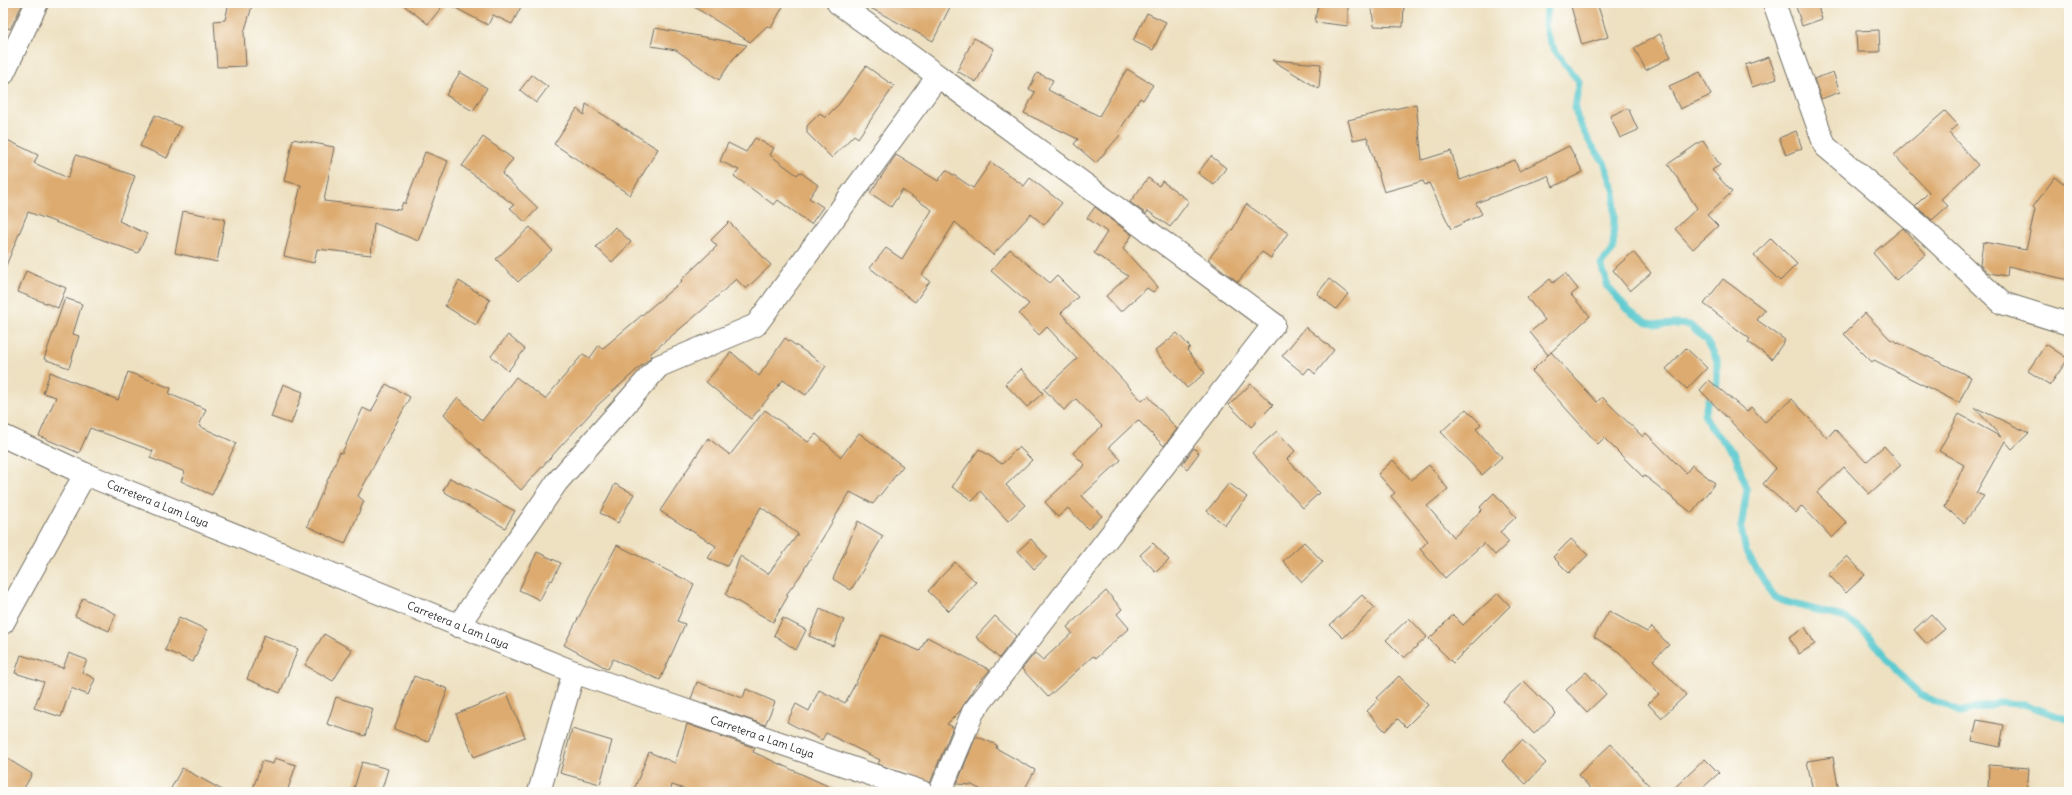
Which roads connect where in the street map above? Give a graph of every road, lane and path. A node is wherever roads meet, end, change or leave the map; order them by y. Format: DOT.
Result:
graph roads {
  1 [pos="37,3"];
  2 [pos="838,3"];
  3 [pos="1774,3"];
  4 [pos="3,74"];
  5 [pos="938,76"];
  6 [pos="2069,324"];
  7 [pos="3,436"];
  8 [pos="85,474"];
  9 [pos="3,623"];
  10 [pos="458,626"];
  11 [pos="574,672"];
  12 [pos="540,792"];
  13 [pos="922,792"];
  14 [pos="940,792"];
  1 -- 4 [label="street"];
  2 -- 5 [label="street"];
  3 -- 6 [label="street"];
  5 -- 10 [label="street"];
  5 -- 14 [label="street"];
  7 -- 8 [label="street, Carretera a Lam Laya"];
  8 -- 9 [label="street"];
  8 -- 10 [label="street, Carretera a Lam Laya"];
  10 -- 11 [label="street, Carretera a Lam Laya"];
  11 -- 12 [label="street"];
  11 -- 13 [label="street, Carretera a Lam Laya"];
}
